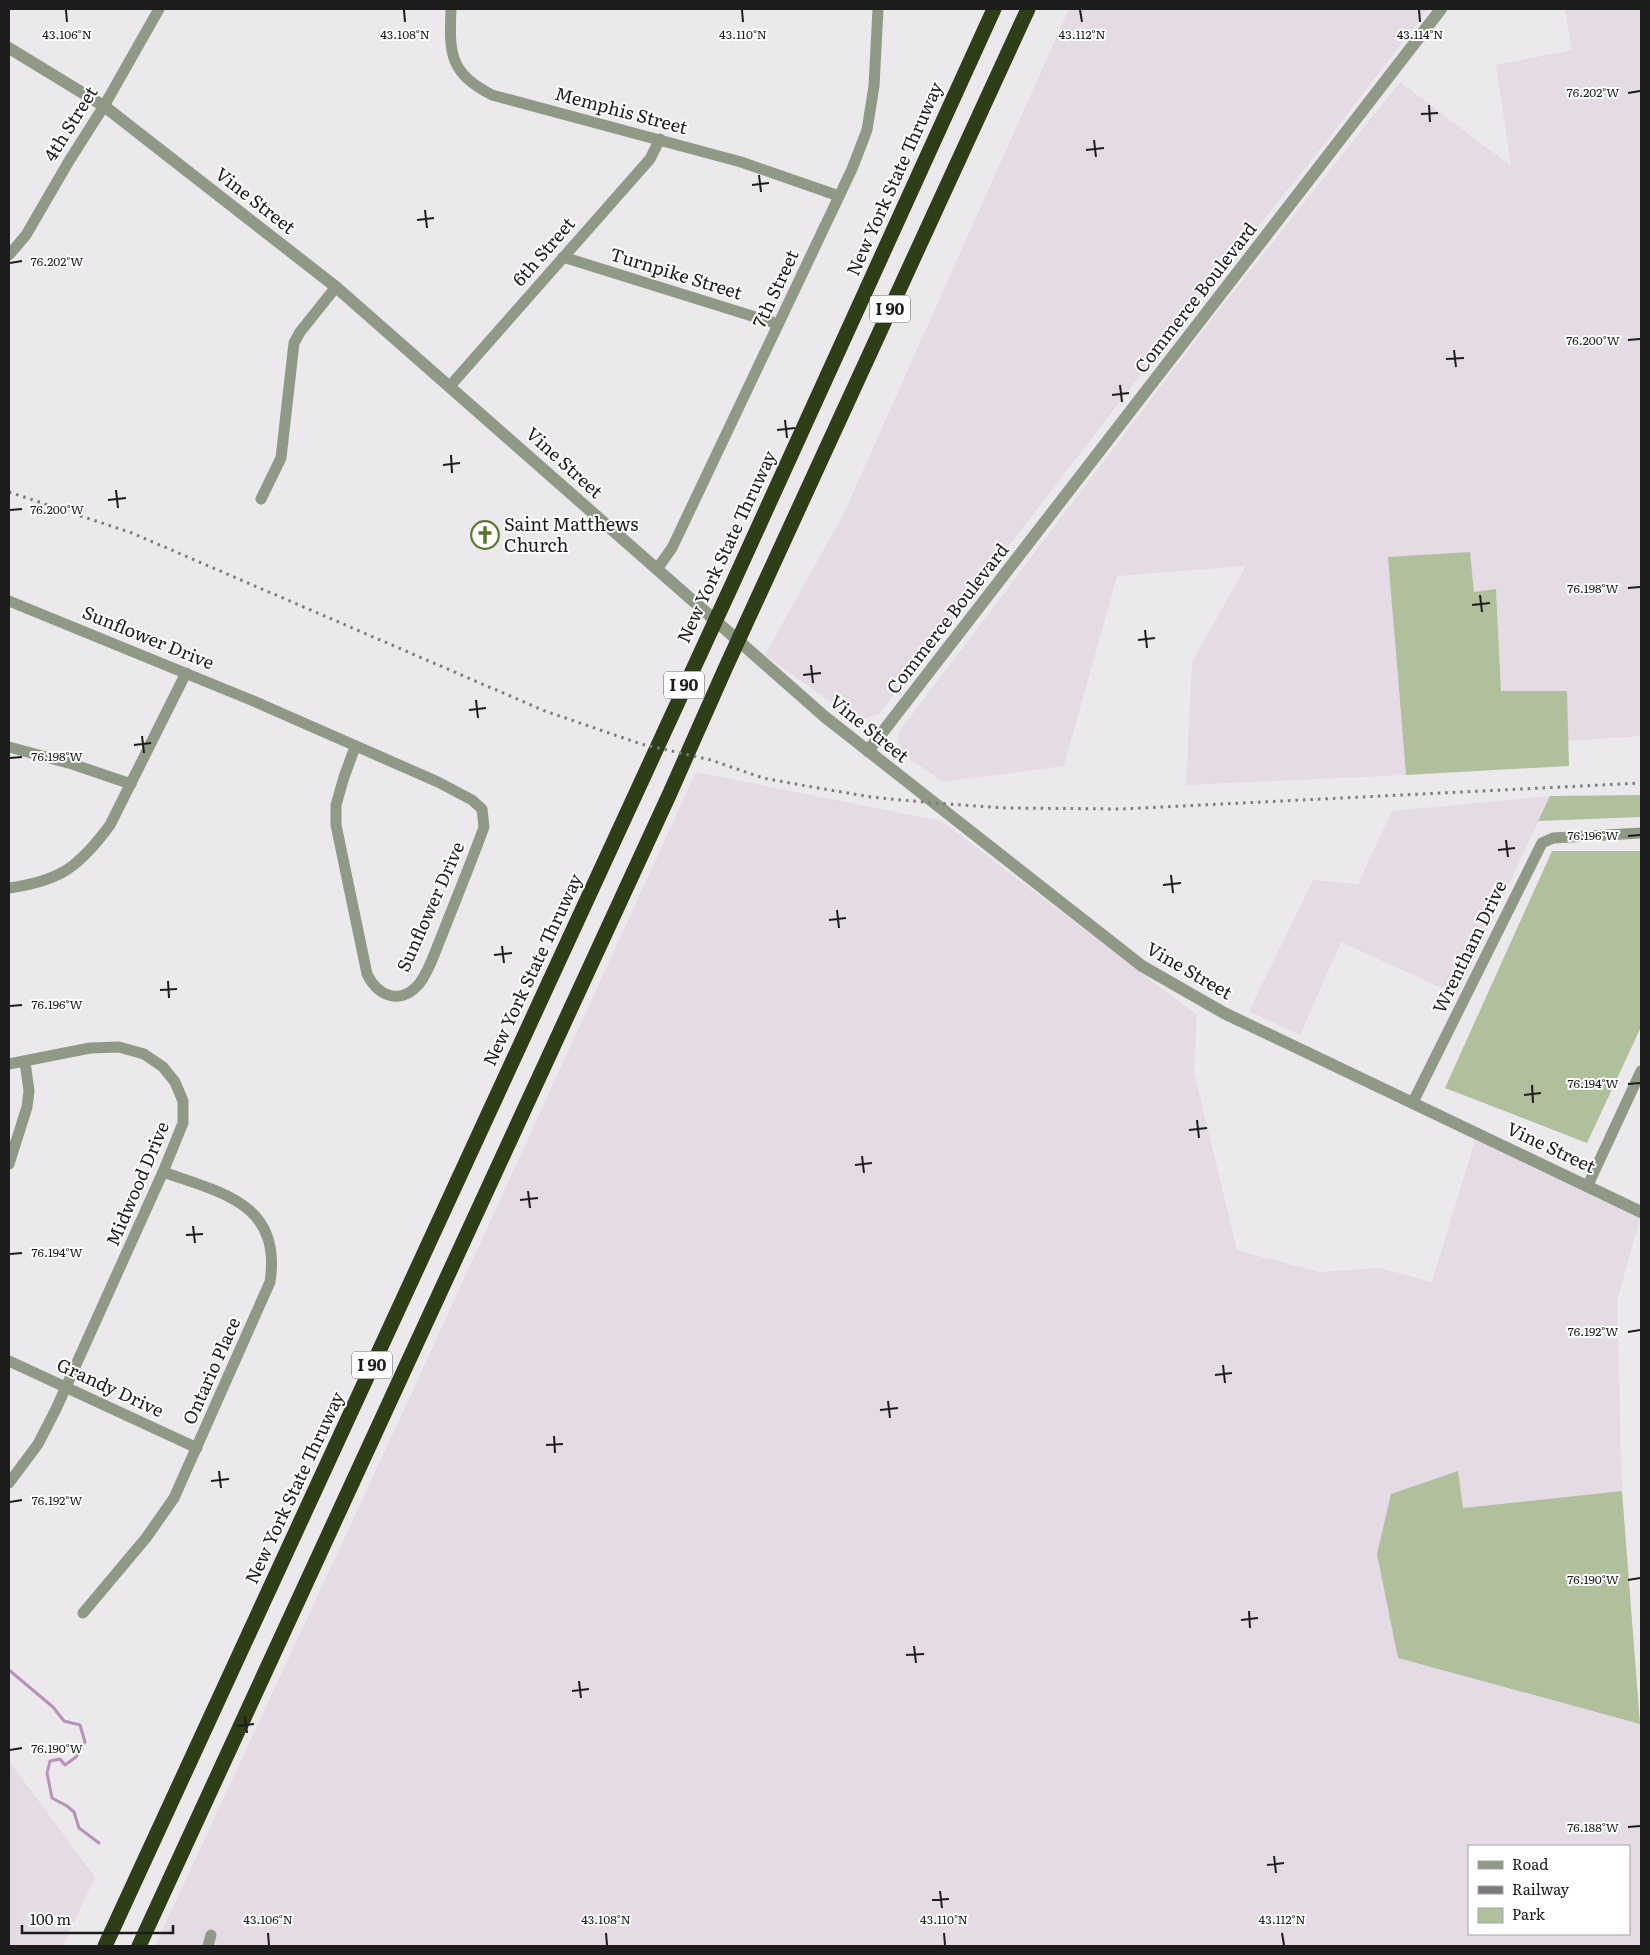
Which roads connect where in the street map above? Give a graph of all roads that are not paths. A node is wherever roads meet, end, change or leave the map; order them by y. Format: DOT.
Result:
graph roads {
  1 [pos="159,9"];
  2 [pos="451,9"];
  3 [pos="878,9"];
  4 [pos="994,9"];
  5 [pos="1028,9"];
  6 [pos="1441,9"];
  7 [pos="9,48"];
  8 [pos="104,106"];
  9 [pos="660,139"];
  10 [pos="839,196"];
  11 [pos="9,255"];
  12 [pos="564,257"];
  13 [pos="336,287"];
  14 [pos="778,324"];
  15 [pos="450,386"];
  16 [pos="261,499"];
  17 [pos="656,569"];
  18 [pos="9,601"];
  19 [pos="186,673"];
  20 [pos="9,747"];
  21 [pos="356,747"];
  22 [pos="868,751"];
  23 [pos="131,784"];
  24 [pos="1641,833"];
  25 [pos="9,888"];
  26 [pos="25,1062"];
  27 [pos="9,1064"];
  28 [pos="1641,1071"];
  29 [pos="1413,1102"];
  30 [pos="9,1164"];
  31 [pos="163,1172"];
  32 [pos="1588,1185"];
  33 [pos="1641,1212"];
  34 [pos="9,1362"];
  35 [pos="65,1387"];
  36 [pos="197,1448"];
  37 [pos="9,1483"];
  38 [pos="83,1613"];
  39 [pos="211,1935"];
  40 [pos="105,1946"];
  41 [pos="139,1946"];
  42 [pos="208,1946"];
  1 -- 8 [label="street, 4th Street"];
  2 -- 9 [label="street, Memphis Street"];
  3 -- 10 [label="street, 7th Street"];
  4 -- 40 [label="highway, New York State Thruway / I 90"];
  5 -- 41 [label="highway, I 90"];
  6 -- 22 [label="street, Commerce Boulevard"];
  7 -- 8 [label="street, Vine Street"];
  8 -- 11 [label="street, 4th Street"];
  8 -- 13 [label="street, Vine Street"];
  9 -- 10 [label="street, Memphis Street"];
  9 -- 12 [label="street, 6th Street"];
  10 -- 14 [label="street, 7th Street"];
  12 -- 14 [label="street, Turnpike Street"];
  12 -- 15 [label="street, 6th Street"];
  13 -- 15 [label="street, Vine Street"];
  13 -- 16 [label="street"];
  14 -- 17 [label="street, 7th Street"];
  15 -- 17 [label="street, Vine Street"];
  17 -- 22 [label="street, Vine Street"];
  18 -- 19 [label="street, Sunflower Drive"];
  19 -- 21 [label="street, Sunflower Drive"];
  19 -- 23 [label="street"];
  20 -- 23 [label="street"];
  21 -- 21 [label="street, Sunflower Drive"];
  22 -- 29 [label="street, Vine Street"];
  23 -- 25 [label="street"];
  24 -- 29 [label="street, Wrentham Drive"];
  26 -- 27 [label="street, Midwood Drive"];
  26 -- 30 [label="street"];
  26 -- 31 [label="street, Midwood Drive"];
  28 -- 32 [label="street"];
  29 -- 32 [label="street, Vine Street"];
  31 -- 35 [label="street, Midwood Drive"];
  31 -- 36 [label="street, Ontario Place"];
  32 -- 33 [label="street, Vine Street"];
  34 -- 35 [label="street, Grandy Drive"];
  35 -- 36 [label="street, Grandy Drive"];
  35 -- 37 [label="street, Midwood Drive"];
  36 -- 38 [label="street, Ontario Place"];
  39 -- 42 [label="street"];
}
